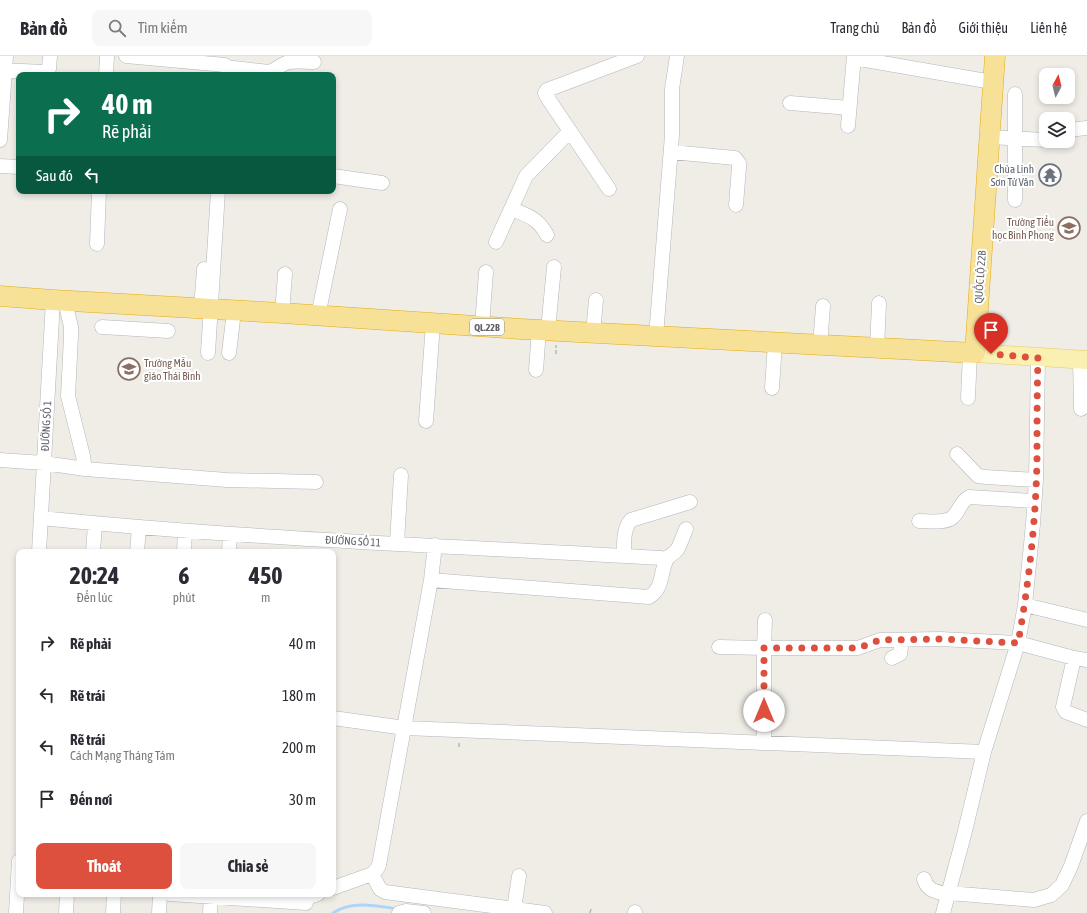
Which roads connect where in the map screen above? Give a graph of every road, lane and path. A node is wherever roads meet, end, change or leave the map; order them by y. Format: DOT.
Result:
graph roads {
  1 [pos="6,56"];
  2 [pos="50,56"];
  3 [pos="108,56"];
  4 [pos="126,56"];
  5 [pos="637,56"];
  6 [pos="677,56"];
  7 [pos="854,57"];
  8 [pos="990,57"];
  9 [pos="314,64"];
  10 [pos="225,66"];
  11 [pos="3,70"];
  12 [pos="106,72"];
  13 [pos="992,82"];
  14 [pos="1015,94"];
  15 [pos="790,103"];
  16 [pos="849,108"];
  17 [pos="848,126"];
  18 [pos="1087,128"];
  19 [pos="1075,129"];
  20 [pos="570,131"];
  21 [pos="989,137"];
  22 [pos="1016,138"];
  23 [pos="0,140"];
  24 [pos="1039,140"];
  25 [pos="671,152"];
  26 [pos="0,166"];
  27 [pos="16,167"];
  28 [pos="336,176"];
  29 [pos="382,183"];
  30 [pos="609,189"];
  31 [pos="99,194"];
  32 [pos="218,194"];
  33 [pos="1015,200"];
  34 [pos="736,206"];
  35 [pos="340,209"];
  36 [pos="512,209"];
  37 [pos="547,235"];
  38 [pos="496,242"];
  39 [pos="97,244"];
  40 [pos="554,267"];
  41 [pos="204,269"];
  42 [pos="486,272"];
  43 [pos="285,274"];
  44 [pos="0,296"];
  45 [pos="59,300"];
  46 [pos="596,300"];
  47 [pos="879,303"];
  48 [pos="136,305"];
  49 [pos="823,306"];
  50 [pos="206,309"];
  51 [pos="234,310"];
  52 [pos="282,312"];
  53 [pos="318,316"];
  54 [pos="433,323"];
  55 [pos="482,326"];
  56 [pos="102,327"];
  57 [pos="134,330"];
  58 [pos="544,330"];
  59 [pos="168,331"];
  60 [pos="593,333"];
  61 [pos="656,336"];
  62 [pos="775,343"];
  63 [pos="820,345"];
  64 [pos="877,348"];
  65 [pos="208,353"];
  66 [pos="229,353"];
  67 [pos="972,353"];
  68 [pos="1038,358"];
  69 [pos="1084,359"];
  70 [pos="536,370"];
  71 [pos="772,388"];
  72 [pos="968,398"];
  73 [pos="1081,409"];
  74 [pos="426,421"];
  75 [pos="957,454"];
  76 [pos="0,460"];
  77 [pos="44,463"];
  78 [pos="85,469"];
  79 [pos="401,475"];
  80 [pos="1036,480"];
  81 [pos="316,482"];
  82 [pos="1034,501"];
  83 [pos="690,502"];
  84 [pos="41,518"];
  85 [pos="919,521"];
  86 [pos="95,524"];
  87 [pos="139,528"];
  88 [pos="686,529"];
  89 [pos="185,531"];
  90 [pos="230,534"];
  91 [pos="397,543"];
  92 [pos="434,545"];
  93 [pos="330,546"];
  94 [pos="39,549"];
  95 [pos="93,549"];
  96 [pos="137,549"];
  97 [pos="184,549"];
  98 [pos="229,549"];
  99 [pos="624,556"];
  100 [pos="666,559"];
  101 [pos="431,580"];
  102 [pos="1025,605"];
  103 [pos="765,620"];
  104 [pos="1087,620"];
  105 [pos="902,640"];
  106 [pos="1018,643"];
  107 [pos="719,647"];
  108 [pos="764,648"];
  109 [pos="892,658"];
  110 [pos="1081,659"];
  111 [pos="336,718"];
  112 [pos="1087,720"];
  113 [pos="404,728"];
  114 [pos="764,743"];
  115 [pos="984,752"];
  116 [pos="1087,821"];
  117 [pos="372,874"];
  118 [pos="519,876"];
  119 [pos="924,878"];
  120 [pos="336,887"];
  121 [pos="949,894"];
  122 [pos="17,897"];
  123 [pos="67,897"];
  124 [pos="114,897"];
  125 [pos="160,897"];
  126 [pos="211,897"];
  127 [pos="262,897"];
  128 [pos="308,900"];
  129 [pos="396,906"];
  130 [pos="514,909"];
  131 [pos="591,909"];
  132 [pos="16,913"];
  133 [pos="66,913"];
  134 [pos="113,913"];
  135 [pos="159,913"];
  136 [pos="210,913"];
  137 [pos="424,913"];
  138 [pos="545,913"];
  139 [pos="590,913"];
  140 [pos="942,913"];
  1 -- 11 [label="street"];
  2 -- 11 [label="street"];
  3 -- 12 [label="street"];
  4 -- 10 [label="street"];
  5 -- 20 [label="street"];
  6 -- 25 [label="street"];
  7 -- 13 [label="street"];
  7 -- 16 [label="street"];
  8 -- 13 [label="highway, QUỐC LỘ 22B"];
  9 -- 10 [label="street"];
  11 -- 23 [label="street"];
  13 -- 21 [label="highway, QUỐC LỘ 22B"];
  14 -- 22 [label="street"];
  15 -- 16 [label="street"];
  16 -- 17 [label="street"];
  18 -- 19 [label="street"];
  20 -- 30 [label="street"];
  20 -- 36 [label="street"];
  21 -- 22 [label="street"];
  21 -- 67 [label="highway, QUỐC LỘ 22B"];
  22 -- 24 [label="street"];
  22 -- 33 [label="street"];
  25 -- 34 [label="street"];
  25 -- 61 [label="street"];
  26 -- 27 [label="street"];
  28 -- 29 [label="street"];
  31 -- 39 [label="street"];
  32 -- 50 [label="street"];
  35 -- 53 [label="street"];
  36 -- 37 [label="street"];
  36 -- 38 [label="street"];
  40 -- 58 [label="street"];
  41 -- 50 [label="street"];
  42 -- 55 [label="street"];
  43 -- 52 [label="street"];
  44 -- 45 [label="highway, QL.22B"];
  45 -- 48 [label="highway, QL.22B"];
  45 -- 77 [label="street, ĐƯỜNG SỐ 1"];
  45 -- 78 [label="street"];
  46 -- 60 [label="street"];
  47 -- 64 [label="street"];
  48 -- 50 [label="highway, QL.22B"];
  48 -- 57 [label="street"];
  49 -- 63 [label="street"];
  50 -- 51 [label="highway, QL.22B"];
  50 -- 65 [label="street"];
  51 -- 52 [label="highway, QL.22B"];
  51 -- 66 [label="street"];
  52 -- 53 [label="highway, QL.22B"];
  53 -- 54 [label="highway, QL.22B"];
  54 -- 55 [label="highway, QL.22B"];
  54 -- 74 [label="street"];
  55 -- 58 [label="highway, QL.22B"];
  56 -- 57 [label="street"];
  57 -- 59 [label="street"];
  58 -- 60 [label="highway, QL.22B"];
  58 -- 70 [label="street"];
  60 -- 61 [label="highway, QL.22B"];
  61 -- 62 [label="highway, QL.22B"];
  62 -- 63 [label="highway, QL.22B"];
  62 -- 71 [label="street"];
  63 -- 64 [label="highway, QL.22B"];
  64 -- 67 [label="highway, QL.22B"];
  67 -- 68 [label="main road"];
  67 -- 72 [label="street"];
  68 -- 69 [label="main road"];
  68 -- 80 [label="street"];
  69 -- 73 [label="street"];
  75 -- 80 [label="street"];
  76 -- 77 [label="street"];
  77 -- 78 [label="street"];
  77 -- 84 [label="street, ĐƯỜNG SỐ 1"];
  78 -- 81 [label="street"];
  79 -- 91 [label="street"];
  80 -- 82 [label="street"];
  82 -- 85 [label="street"];
  82 -- 102 [label="street"];
  83 -- 99 [label="street"];
  84 -- 86 [label="street, ĐƯỜNG SỐ 11"];
  84 -- 94 [label="street, ĐƯỜNG SỐ 1"];
  86 -- 87 [label="street, ĐƯỜNG SỐ 11"];
  86 -- 95 [label="street"];
  87 -- 89 [label="street, ĐƯỜNG SỐ 11"];
  87 -- 96 [label="street"];
  88 -- 100 [label="street"];
  89 -- 90 [label="street, ĐƯỜNG SỐ 11"];
  89 -- 97 [label="street"];
  90 -- 93 [label="street, ĐƯỜNG SỐ 11"];
  90 -- 98 [label="street"];
  91 -- 92 [label="street, ĐƯỜNG SỐ 11"];
  91 -- 93 [label="street, ĐƯỜNG SỐ 11"];
  92 -- 99 [label="street, ĐƯỜNG SỐ 11"];
  92 -- 101 [label="street"];
  99 -- 100 [label="street, ĐƯỜNG SỐ 11"];
  100 -- 101 [label="street"];
  101 -- 113 [label="street"];
  102 -- 104 [label="street"];
  102 -- 106 [label="street"];
  103 -- 108 [label="street"];
  105 -- 106 [label="street"];
  105 -- 108 [label="street"];
  105 -- 109 [label="street"];
  106 -- 110 [label="street"];
  106 -- 115 [label="street"];
  107 -- 108 [label="street"];
  108 -- 114 [label="street"];
  110 -- 112 [label="street"];
  111 -- 113 [label="street"];
  113 -- 114 [label="street"];
  113 -- 117 [label="street"];
  114 -- 115 [label="street"];
  115 -- 121 [label="street"];
  116 -- 121 [label="street"];
  117 -- 120 [label="street"];
  117 -- 129 [label="street"];
  118 -- 130 [label="street"];
  119 -- 121 [label="street"];
  121 -- 140 [label="street"];
  122 -- 132 [label="street"];
  123 -- 133 [label="street"];
  124 -- 134 [label="street"];
  125 -- 135 [label="street"];
  126 -- 136 [label="street"];
  127 -- 128 [label="street"];
  129 -- 130 [label="street"];
  129 -- 137 [label="street"];
  130 -- 138 [label="street"];
  131 -- 139 [label="path"];
}
